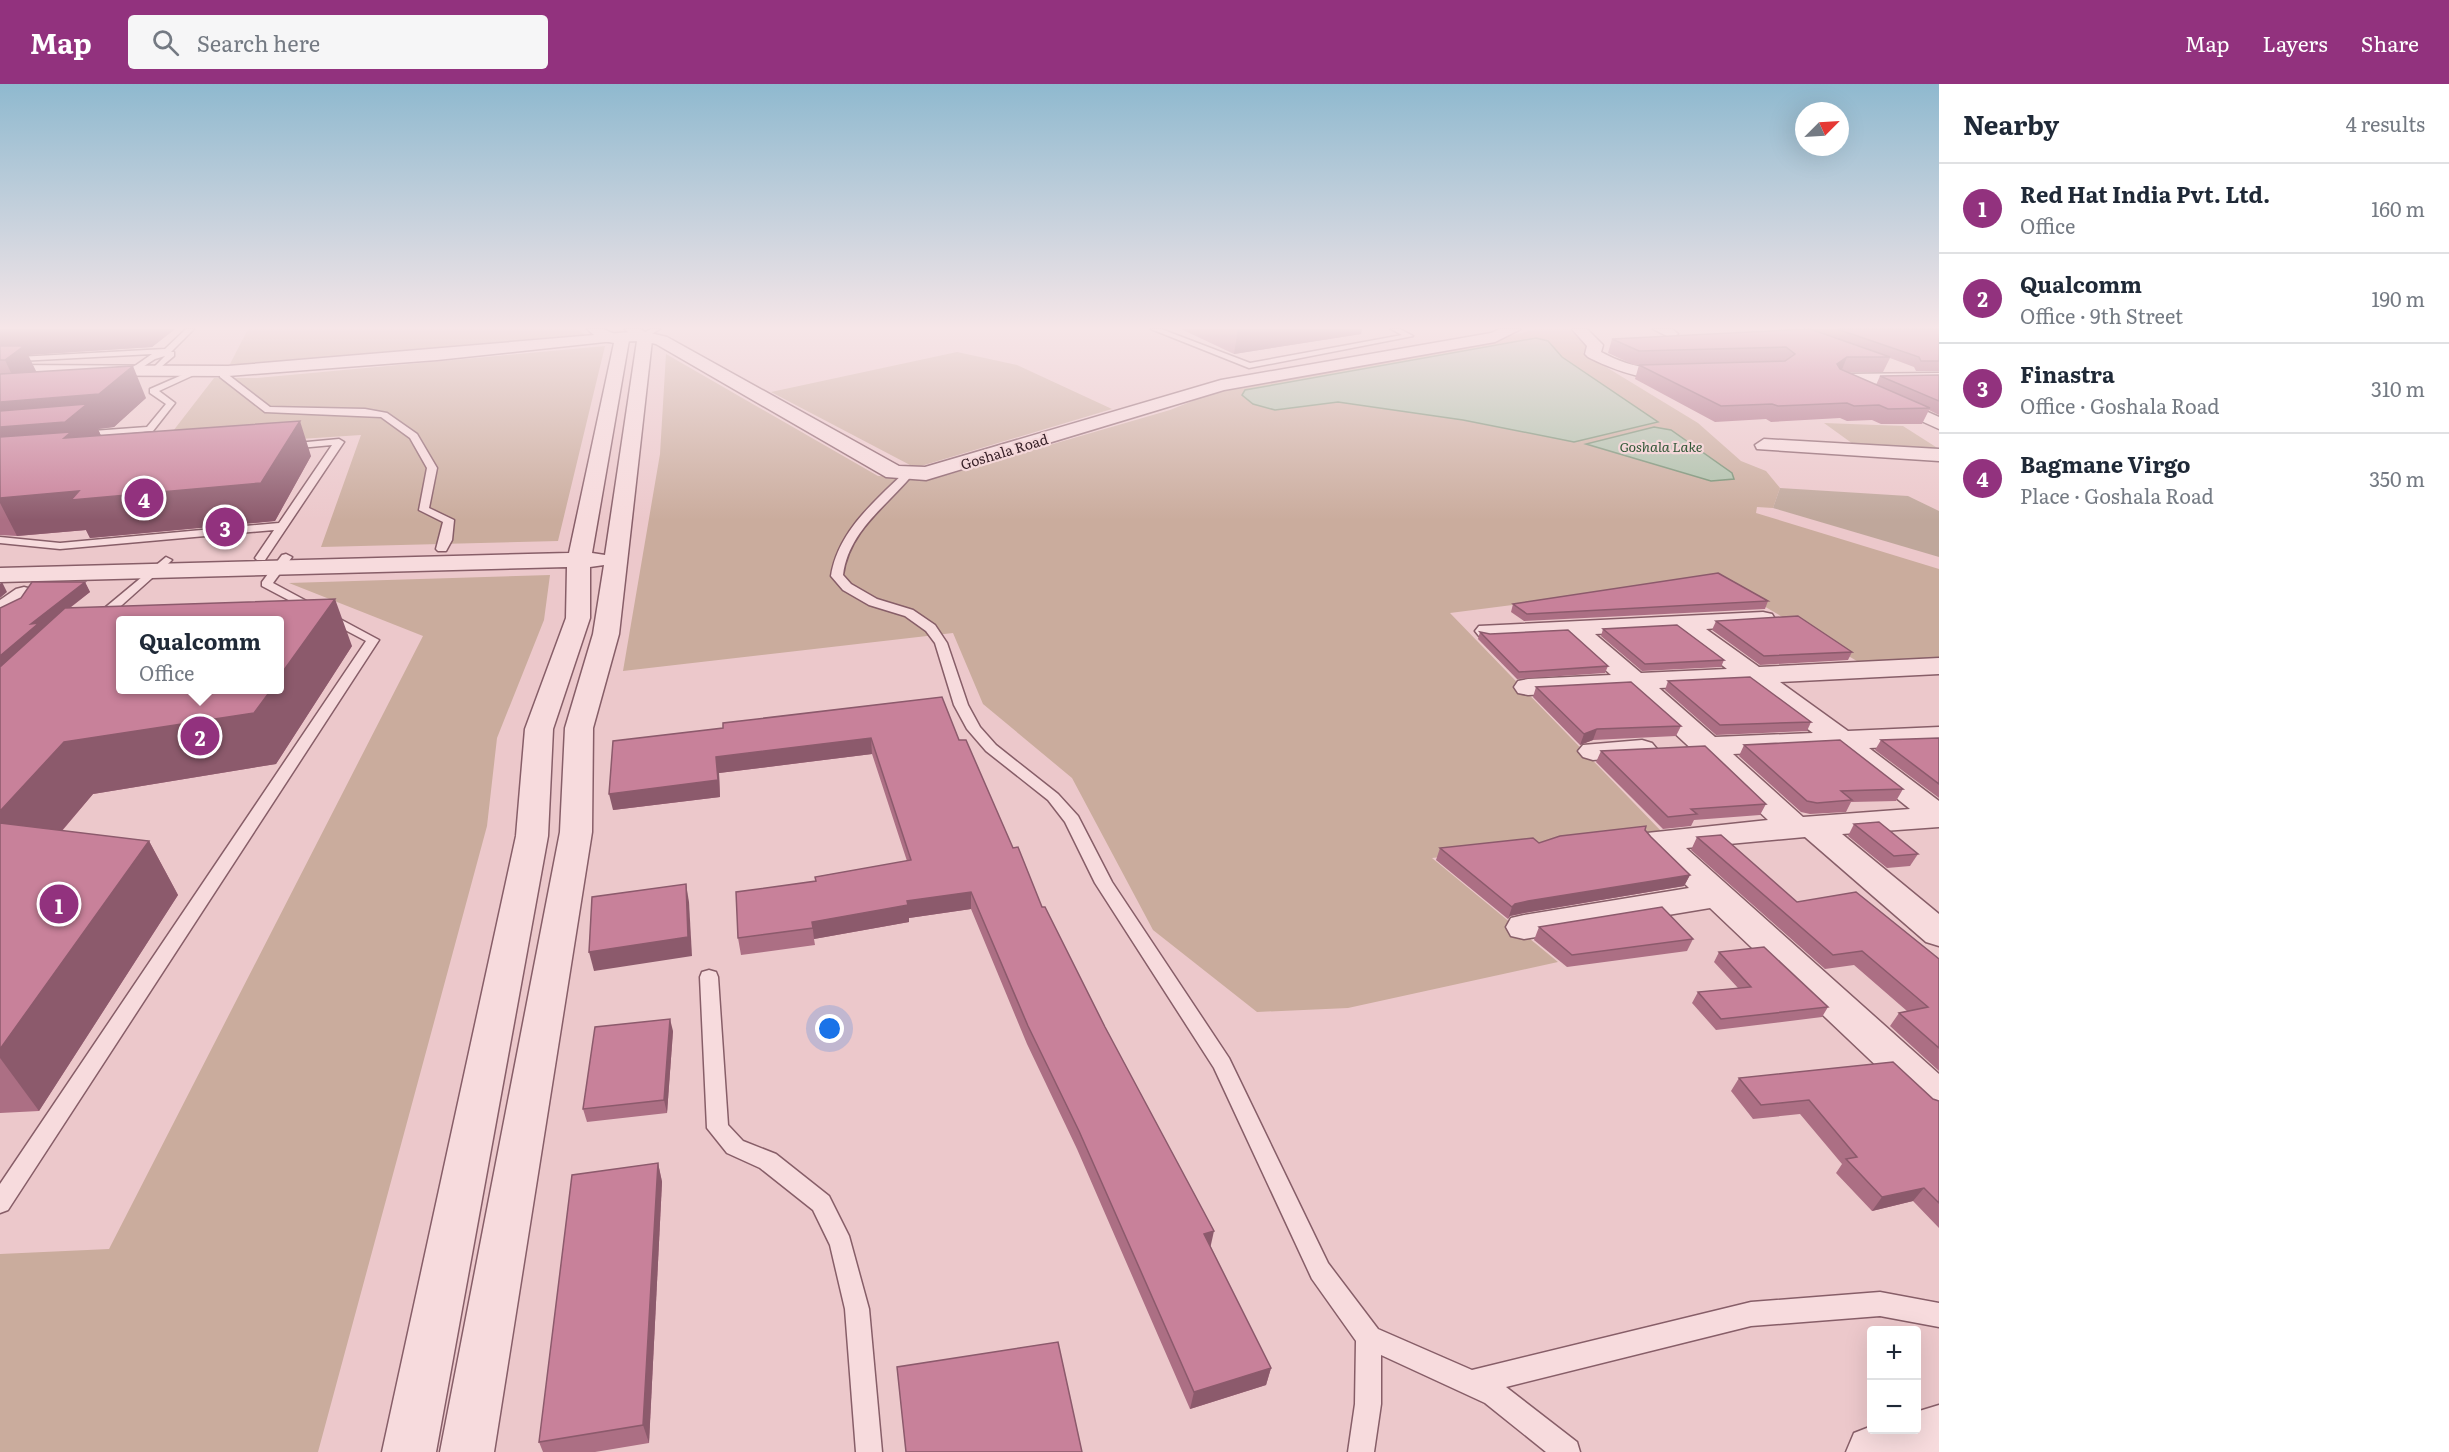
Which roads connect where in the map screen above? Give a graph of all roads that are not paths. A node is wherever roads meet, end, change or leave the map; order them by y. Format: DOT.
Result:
graph roads {
  1 [pos="156,393"];
  2 [pos="249,393"];
  3 [pos="618,393"];
  4 [pos="628,393"];
  5 [pos="743,393"];
  6 [pos="1195,393"];
  7 [pos="1871,393"];
  8 [pos="1939,424"];
  9 [pos="69,436"];
  10 [pos="1764,445"];
  11 [pos="279,446"];
  12 [pos="1939,455"];
  13 [pos="909,473"];
  14 [pos="282,526"];
  15 [pos="0,540"];
  16 [pos="442,549"];
  17 [pos="580,553"];
  18 [pos="618,554"];
  19 [pos="274,561"];
  20 [pos="0,565"];
  21 [pos="161,565"];
  22 [pos="12,585"];
  23 [pos="0,612"];
  24 [pos="1790,617"];
  25 [pos="1682,623"];
  26 [pos="1572,627"];
  27 [pos="88,629"];
  28 [pos="1488,631"];
  29 [pos="338,640"];
  30 [pos="373,640"];
  31 [pos="1939,666"];
  32 [pos="1754,675"];
  33 [pos="1637,681"];
  34 [pos="1528,687"];
  35 [pos="1939,736"];
  36 [pos="1840,740"];
  37 [pos="1708,746"];
  38 [pos="1593,751"];
  39 [pos="1804,827"];
  40 [pos="1718,895"];
  41 [pos="1524,927"];
  42 [pos="1939,933"];
  43 [pos="709,977"];
  44 [pos="1939,1099"];
  45 [pos="0,1203"];
  46 [pos="1939,1316"];
  47 [pos="1369,1338"];
  48 [pos="1471,1383"];
  49 [pos="1939,1432"];
  50 [pos="409,1452"];
  51 [pos="467,1452"];
  52 [pos="870,1452"];
  53 [pos="1361,1452"];
  54 [pos="1567,1452"];
  55 [pos="1873,1452"];
  1 -- 9 [label="lane"];
  2 -- 16 [label="lane"];
  3 -- 17 [label="street"];
  4 -- 18 [label="street"];
  5 -- 13 [label="street, Goshala Road"];
  6 -- 13 [label="street, Goshala Road"];
  7 -- 8 [label="street"];
  10 -- 12 [label="street"];
  11 -- 14 [label="lane"];
  13 -- 47 [label="lane"];
  14 -- 15 [label="lane"];
  14 -- 19 [label="lane"];
  16 -- 17 [label="street"];
  16 -- 19 [label="street"];
  17 -- 18 [label="street"];
  17 -- 19 [label="street"];
  17 -- 50 [label="street"];
  18 -- 51 [label="street"];
  19 -- 21 [label="street"];
  19 -- 30 [label="lane"];
  20 -- 21 [label="street"];
  21 -- 22 [label="street"];
  21 -- 27 [label="lane"];
  22 -- 23 [label="street"];
  24 -- 25 [label="street"];
  25 -- 26 [label="street"];
  25 -- 32 [label="street"];
  26 -- 28 [label="street"];
  26 -- 33 [label="street"];
  29 -- 30 [label="lane"];
  30 -- 45 [label="lane"];
  31 -- 32 [label="street"];
  32 -- 33 [label="street"];
  32 -- 36 [label="street"];
  33 -- 34 [label="street"];
  33 -- 37 [label="street"];
  35 -- 36 [label="street"];
  36 -- 37 [label="street"];
  36 -- 39 [label="street"];
  37 -- 38 [label="street"];
  37 -- 39 [label="street"];
  39 -- 40 [label="street"];
  39 -- 42 [label="street"];
  40 -- 41 [label="street"];
  40 -- 44 [label="street"];
  43 -- 52 [label="lane"];
  46 -- 48 [label="lane"];
  47 -- 48 [label="lane"];
  47 -- 53 [label="lane"];
  48 -- 54 [label="lane"];
  49 -- 55 [label="street"];
}
